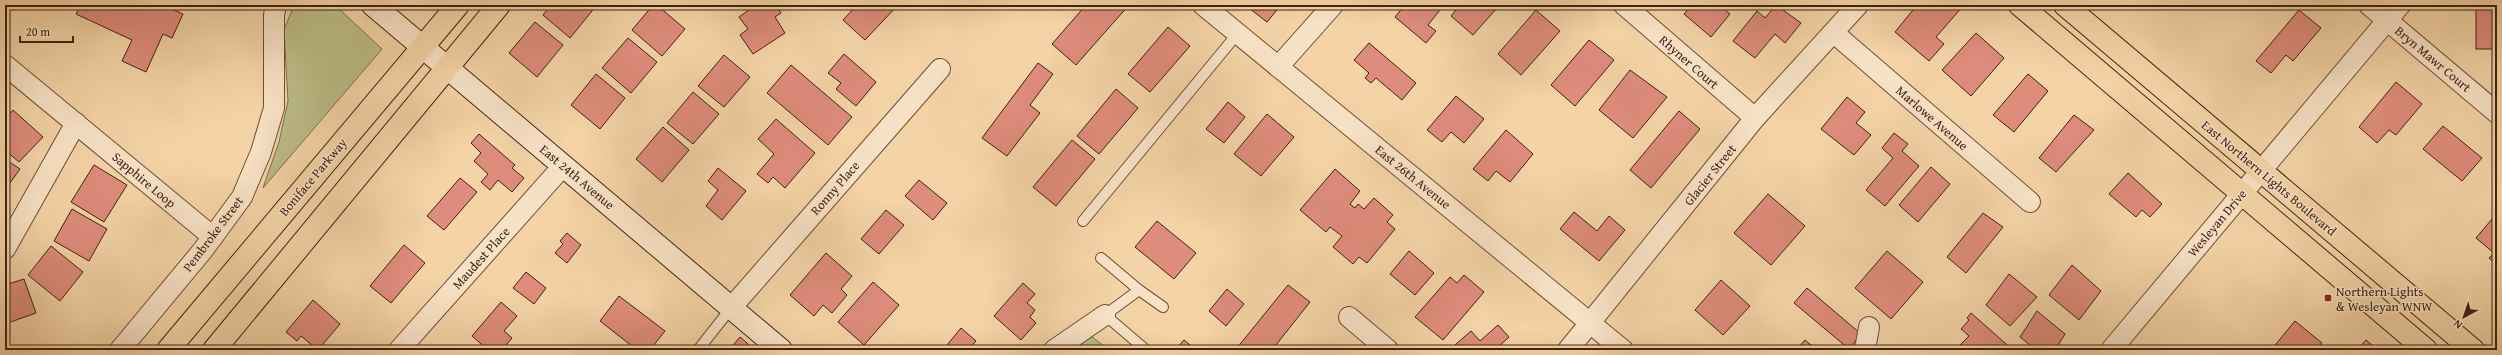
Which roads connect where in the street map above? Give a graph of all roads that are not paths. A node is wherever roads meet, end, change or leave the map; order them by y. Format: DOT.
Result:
graph roads {
  1 [pos="276,5"];
  2 [pos="373,5"];
  3 [pos="458,5"];
  4 [pos="499,5"];
  5 [pos="1203,5"];
  6 [pos="1333,5"];
  7 [pos="1624,5"];
  8 [pos="1858,5"];
  9 [pos="2020,5"];
  10 [pos="2065,5"];
  11 [pos="2369,5"];
  12 [pos="2400,5"];
  13 [pos="2386,19"];
  14 [pos="1238,33"];
  15 [pos="1834,33"];
  16 [pos="423,47"];
  17 [pos="5,65"];
  18 [pos="1278,67"];
  19 [pos="447,68"];
  20 [pos="940,69"];
  21 [pos="2497,113"];
  22 [pos="1755,118"];
  23 [pos="76,123"];
  24 [pos="563,166"];
  25 [pos="2261,170"];
  26 [pos="2241,194"];
  27 [pos="2030,202"];
  28 [pos="1083,221"];
  29 [pos="213,238"];
  30 [pos="5,249"];
  31 [pos="1101,258"];
  32 [pos="1139,290"];
  33 [pos="1164,307"];
  34 [pos="731,308"];
  35 [pos="1105,315"];
  36 [pos="1349,317"];
  37 [pos="1591,322"];
  38 [pos="1869,327"];
  39 [pos="120,350"];
  40 [pos="168,350"];
  41 [pos="214,350"];
  42 [pos="398,350"];
  43 [pos="698,350"];
  44 [pos="781,350"];
  45 [pos="1054,350"];
  46 [pos="1146,350"];
  47 [pos="1388,350"];
  48 [pos="1568,350"];
  49 [pos="1623,350"];
  50 [pos="1865,350"];
  51 [pos="2111,350"];
  52 [pos="2426,350"];
  53 [pos="2473,350"];
  1 -- 29 [label="street, Pembroke Street"];
  2 -- 16 [label="street, East 24th Avenue"];
  3 -- 16 [label="main road, Boniface Parkway"];
  4 -- 19 [label="main road"];
  5 -- 14 [label="street, East 26th Avenue"];
  6 -- 18 [label="street"];
  7 -- 22 [label="street, Rhyner Court"];
  8 -- 15 [label="street, Glacier Street"];
  9 -- 26 [label="main road"];
  10 -- 25 [label="main road, East Northern Lights Boulevard"];
  11 -- 13 [label="street, Bryn Mawr Court"];
  12 -- 13 [label="street, Wesleyan Drive"];
  13 -- 21 [label="street, Bryn Mawr Court"];
  13 -- 25 [label="street, Wesleyan Drive"];
  14 -- 18 [label="street, East 26th Avenue"];
  14 -- 28 [label="lane"];
  15 -- 22 [label="street, Glacier Street"];
  15 -- 27 [label="street, Marlowe Avenue"];
  16 -- 19 [label="street, East 24th Avenue"];
  16 -- 40 [label="main road, Boniface Parkway"];
  17 -- 23 [label="street, Sapphire Loop"];
  18 -- 37 [label="street, East 26th Avenue"];
  19 -- 24 [label="street, East 24th Avenue"];
  19 -- 41 [label="main road"];
  20 -- 34 [label="street, Ronny Place"];
  22 -- 37 [label="street, Glacier Street"];
  23 -- 29 [label="street, Sapphire Loop"];
  23 -- 30 [label="street"];
  24 -- 34 [label="street, East 24th Avenue"];
  24 -- 42 [label="street, Maudest Place"];
  25 -- 26 [label="street, Wesleyan Drive"];
  25 -- 53 [label="main road, East Northern Lights Boulevard"];
  26 -- 51 [label="street, Wesleyan Drive"];
  26 -- 52 [label="main road"];
  29 -- 39 [label="street, Pembroke Street"];
  31 -- 32 [label="lane"];
  32 -- 33 [label="lane"];
  32 -- 35 [label="lane"];
  34 -- 43 [label="lane"];
  34 -- 44 [label="street, East 24th Avenue"];
  35 -- 45 [label="street"];
  35 -- 46 [label="lane"];
  36 -- 47 [label="street"];
  37 -- 48 [label="street, Glacier Street"];
  37 -- 49 [label="street, East 26th Avenue"];
  38 -- 50 [label="street"];
}
